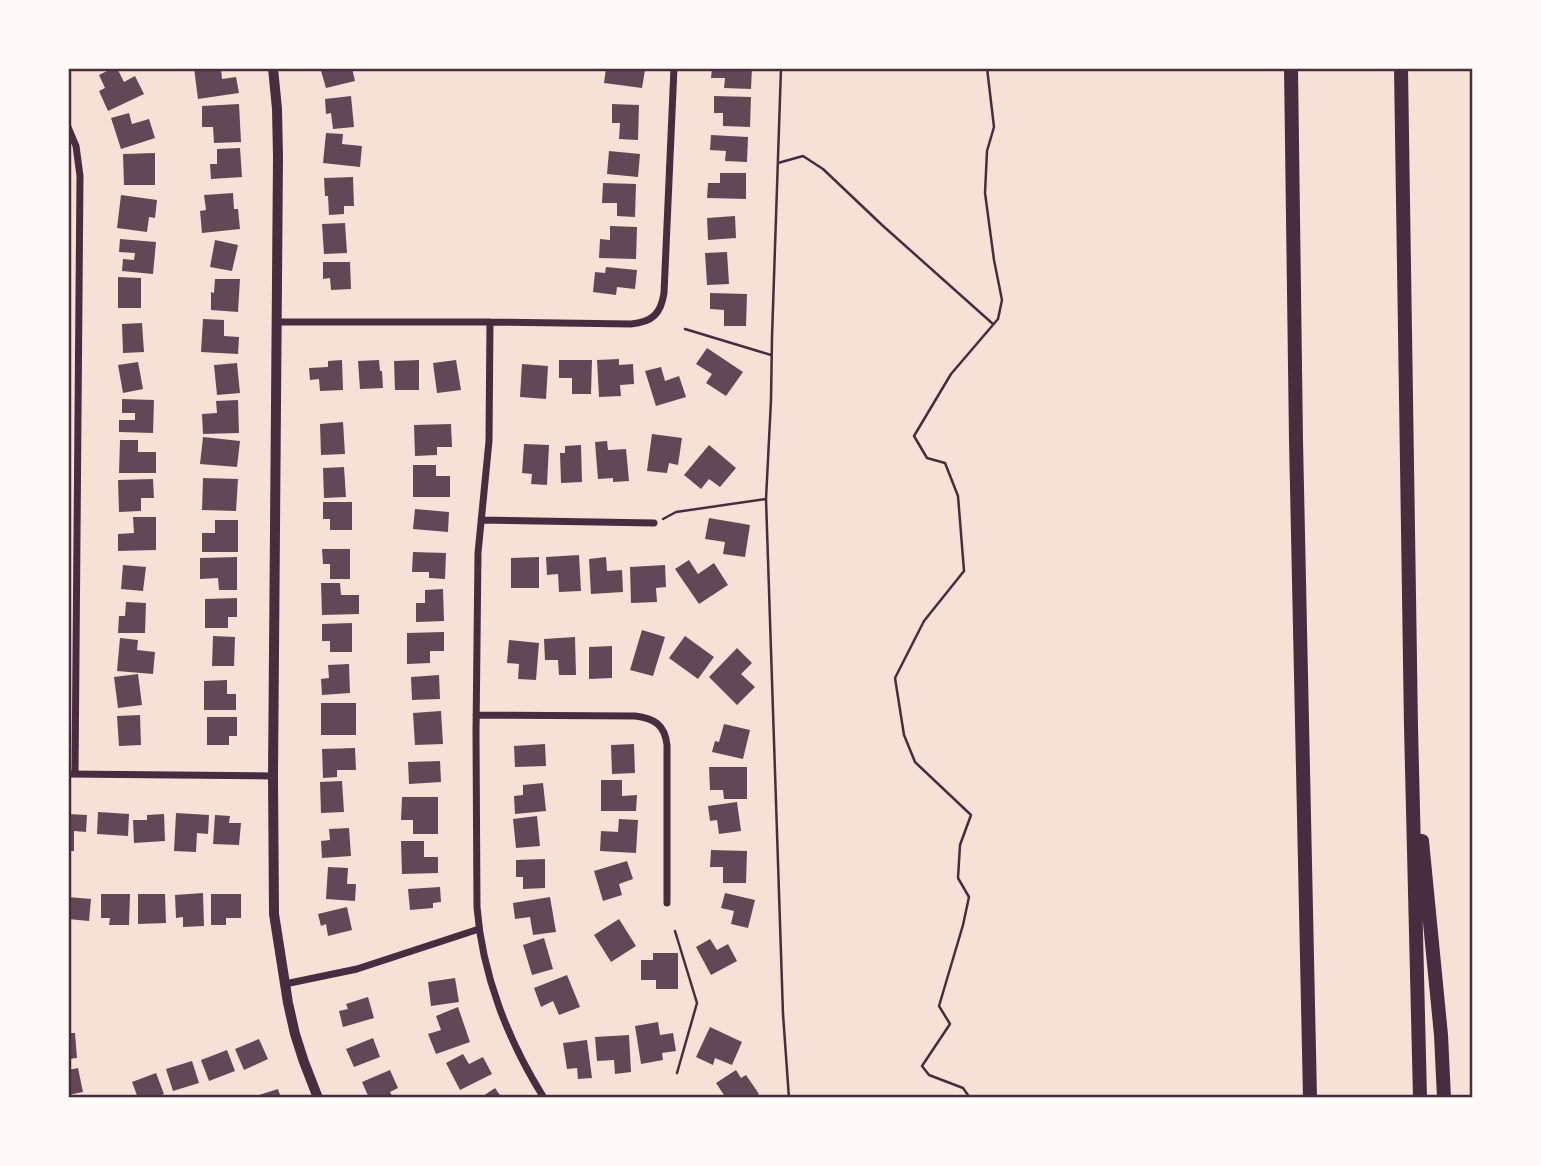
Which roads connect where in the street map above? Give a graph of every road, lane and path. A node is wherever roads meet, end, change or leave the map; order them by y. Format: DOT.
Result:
graph roads {
  1 [pos="274,68"];
  2 [pos="674,68"];
  3 [pos="781,68"];
  4 [pos="987,68"];
  5 [pos="1291,68"];
  6 [pos="1401,68"];
  7 [pos="68,127"];
  8 [pos="778,163"];
  9 [pos="276,322"];
  10 [pos="491,322"];
  11 [pos="993,324"];
  12 [pos="685,329"];
  13 [pos="771,355"];
  14 [pos="68,384"];
  15 [pos="77,384"];
  16 [pos="73,419"];
  17 [pos="766,499"];
  18 [pos="481,520"];
  19 [pos="654,523"];
  20 [pos="476,715"];
  21 [pos="1411,727"];
  22 [pos="72,774"];
  23 [pos="273,776"];
  24 [pos="667,903"];
  25 [pos="479,929"];
  26 [pos="675,931"];
  27 [pos="285,984"];
  28 [pos="677,1073"];
  29 [pos="318,1098"];
  30 [pos="544,1098"];
  31 [pos="789,1098"];
  32 [pos="970,1098"];
  33 [pos="1310,1098"];
  34 [pos="1420,1098"];
  35 [pos="1444,1098"];
  1 -- 9 [label="street"];
  2 -- 10 [label="street"];
  3 -- 8 [label="path"];
  4 -- 11 [label="path"];
  5 -- 33 [label="highway"];
  6 -- 21 [label="highway"];
  7 -- 15 [label="street"];
  8 -- 11 [label="path"];
  8 -- 13 [label="path"];
  9 -- 10 [label="street"];
  9 -- 23 [label="street"];
  10 -- 18 [label="street"];
  11 -- 32 [label="path"];
  12 -- 13 [label="path"];
  13 -- 17 [label="path"];
  14 -- 15 [label="street"];
  15 -- 16 [label="street"];
  16 -- 22 [label="street"];
  17 -- 19 [label="path"];
  17 -- 31 [label="path"];
  18 -- 19 [label="street"];
  18 -- 20 [label="street"];
  20 -- 24 [label="street"];
  20 -- 25 [label="street"];
  21 -- 34 [label="highway"];
  21 -- 35 [label="highway"];
  22 -- 23 [label="street"];
  23 -- 27 [label="street"];
  25 -- 27 [label="street"];
  25 -- 30 [label="street"];
  26 -- 28 [label="path"];
  27 -- 29 [label="street"];
}
